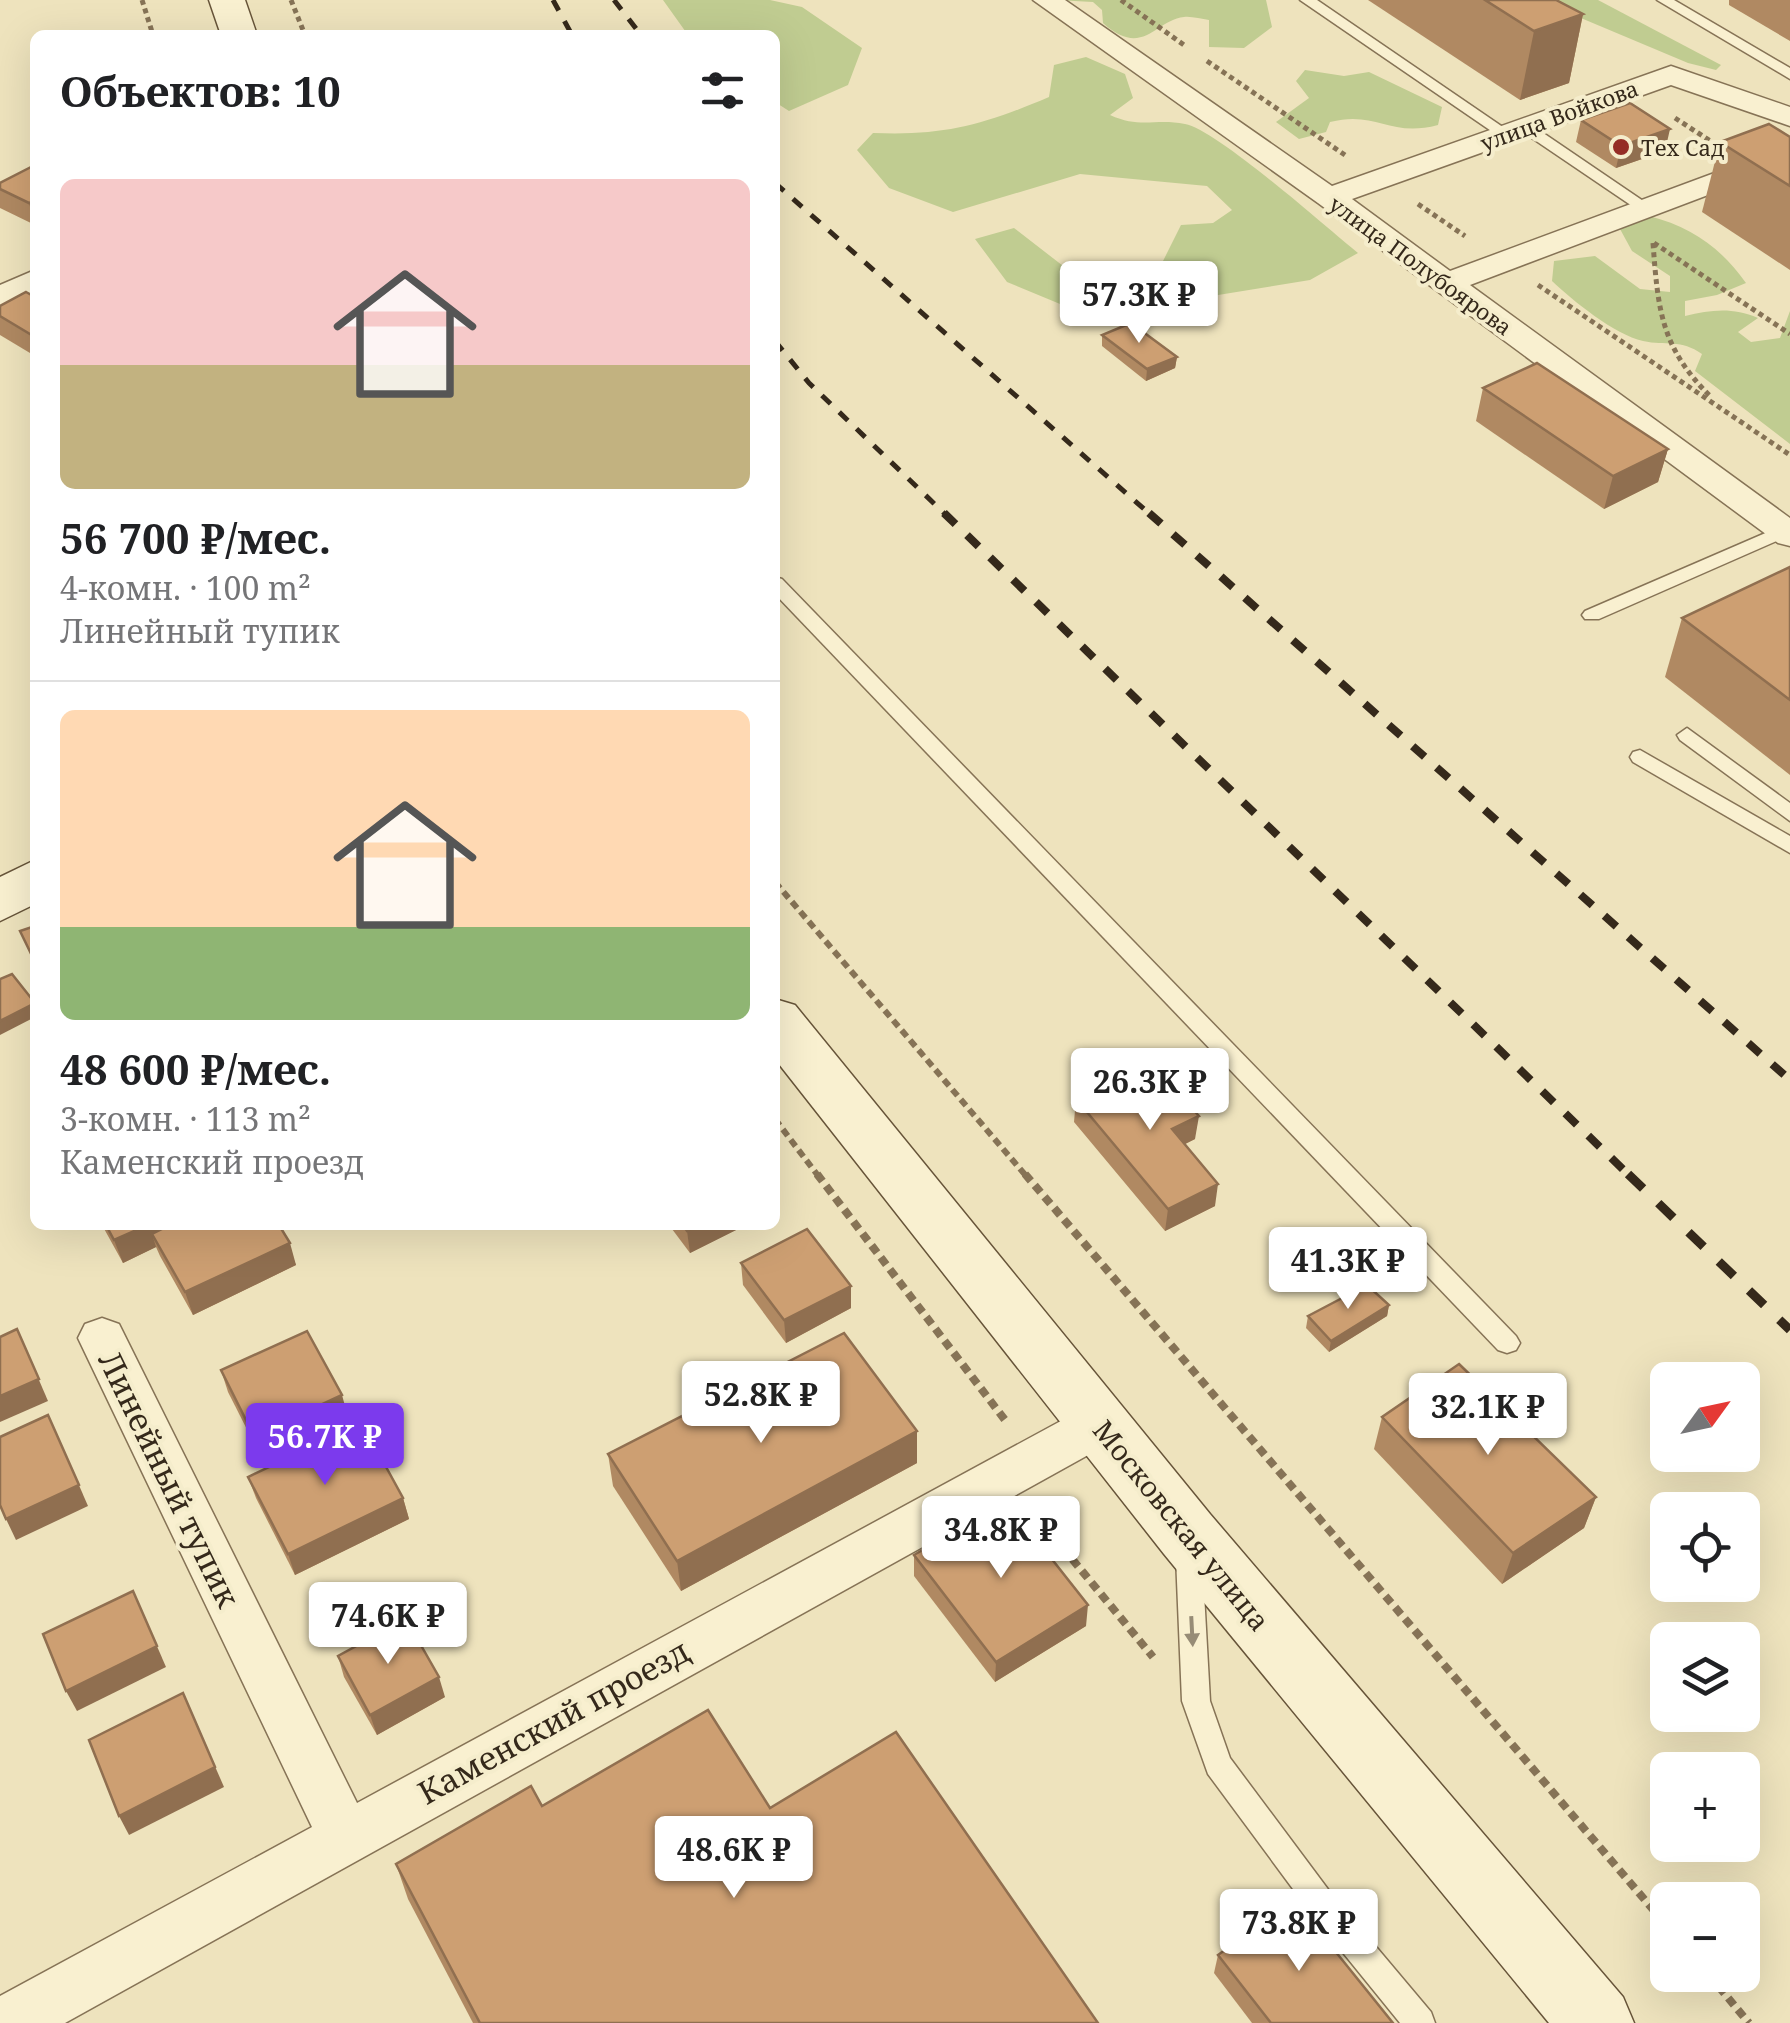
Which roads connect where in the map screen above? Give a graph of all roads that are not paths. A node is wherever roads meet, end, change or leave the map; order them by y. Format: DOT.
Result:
graph roads {
  1 [pos="227,0"];
  2 [pos="1047,0"];
  3 [pos="1307,0"];
  4 [pos="1664,0"];
  5 [pos="237,30"];
  6 [pos="1790,74"];
  7 [pos="1790,116"];
  8 [pos="1515,131"];
  9 [pos="1775,168"];
  10 [pos="1328,197"];
  11 [pos="1633,214"];
  12 [pos="30,282"];
  13 [pos="1446,283"];
  14 [pos="0,298"];
  15 [pos="1787,533"];
  16 [pos="780,588"];
  17 [pos="1592,615"];
  18 [pos="1687,735"];
  19 [pos="1640,758"];
  20 [pos="1790,814"];
  21 [pos="1790,846"];
  22 [pos="30,882"];
  23 [pos="0,902"];
  24 [pos="780,1026"];
  25 [pos="102,1338"];
  26 [pos="1508,1343"];
  27 [pos="1100,1424"];
  28 [pos="1187,1534"];
  29 [pos="344,1835"];
  30 [pos="8,2023"];
  31 [pos="1420,2023"];
  32 [pos="1597,2023"];
  1 -- 5 [label="main road"];
  2 -- 10 [label="street, улица Полубоярова"];
  3 -- 8 [label="lane"];
  4 -- 6 [label="lane"];
  7 -- 8 [label="street, улица Войкова"];
  8 -- 10 [label="street, улица Войкова"];
  8 -- 11 [label="lane"];
  9 -- 11 [label="street"];
  10 -- 13 [label="street, улица Полубоярова"];
  11 -- 13 [label="street"];
  12 -- 14 [label="street"];
  13 -- 15 [label="street, улица Полубоярова"];
  15 -- 17 [label="lane"];
  16 -- 26 [label="lane"];
  18 -- 20 [label="lane"];
  19 -- 21 [label="lane"];
  22 -- 23 [label="main road"];
  24 -- 27 [label="main road, Московская улица"];
  25 -- 29 [label="street, Линейный тупик"];
  27 -- 28 [label="main road, Московская улица"];
  27 -- 29 [label="street, Каменский проезд"];
  28 -- 31 [label="lane, one-way"];
  28 -- 32 [label="main road, Московская улица"];
  29 -- 30 [label="street, Каменский проезд"];
}
